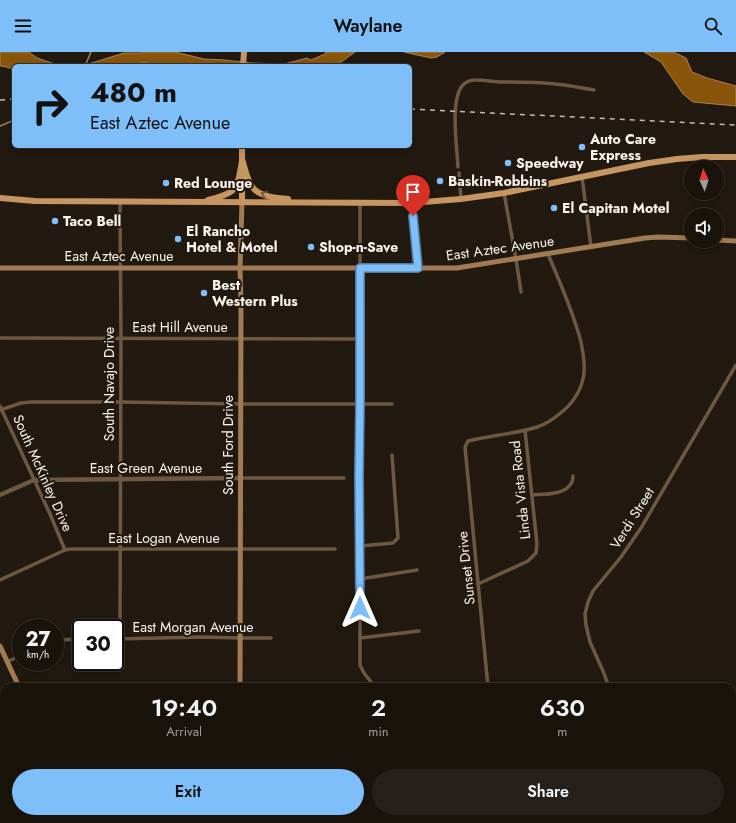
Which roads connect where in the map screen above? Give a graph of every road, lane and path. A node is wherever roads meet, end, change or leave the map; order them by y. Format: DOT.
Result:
graph roads {
  1 [pos="244,52"];
  2 [pos="243,64"];
  3 [pos="594,90"];
  4 [pos="242,148"];
  5 [pos="736,157"];
  6 [pos="242,159"];
  7 [pos="458,166"];
  8 [pos="459,173"];
  9 [pos="582,177"];
  10 [pos="504,194"];
  11 [pos="0,198"];
  12 [pos="461,200"];
  13 [pos="120,202"];
  14 [pos="183,202"];
  15 [pos="242,202"];
  16 [pos="330,203"];
  17 [pos="360,203"];
  18 [pos="411,203"];
  19 [pos="684,238"];
  20 [pos="724,240"];
  21 [pos="736,241"];
  22 [pos="591,247"];
  23 [pos="548,254"];
  24 [pos="516,259"];
  25 [pos="0,268"];
  26 [pos="120,268"];
  27 [pos="240,268"];
  28 [pos="360,268"];
  29 [pos="418,268"];
  30 [pos="521,292"];
  31 [pos="0,338"];
  32 [pos="121,338"];
  33 [pos="240,338"];
  34 [pos="360,339"];
  35 [pos="736,365"];
  36 [pos="120,402"];
  37 [pos="240,404"];
  38 [pos="360,404"];
  39 [pos="392,404"];
  40 [pos="1,409"];
  41 [pos="525,430"];
  42 [pos="392,455"];
  43 [pos="573,476"];
  44 [pos="240,478"];
  45 [pos="344,478"];
  46 [pos="120,479"];
  47 [pos="34,480"];
  48 [pos="0,495"];
  49 [pos="532,495"];
  50 [pos="360,546"];
  51 [pos="120,549"];
  52 [pos="240,549"];
  53 [pos="335,549"];
  54 [pos="65,550"];
  55 [pos="417,570"];
  56 [pos="360,579"];
  57 [pos="0,580"];
  58 [pos="478,584"];
  59 [pos="118,619"];
  60 [pos="419,630"];
  61 [pos="124,638"];
  62 [pos="240,638"];
  63 [pos="271,638"];
  64 [pos="360,638"];
  65 [pos="0,646"];
  66 [pos="12,660"];
  67 [pos="8,662"];
  68 [pos="17,683"];
  69 [pos="240,683"];
  70 [pos="372,683"];
  71 [pos="488,683"];
  72 [pos="608,683"];
  1 -- 2 [label="main road"];
  3 -- 7 [label="street"];
  4 -- 6 [label="main road"];
  5 -- 9 [label="main road"];
  6 -- 14 [label="main road"];
  6 -- 15 [label="main road"];
  16 -- 6 [label="main road, one-way"];
  8 -- 12 [label="street"];
  9 -- 10 [label="main road"];
  9 -- 22 [label="street"];
  10 -- 12 [label="main road"];
  10 -- 24 [label="street"];
  11 -- 13 [label="main road"];
  12 -- 18 [label="main road"];
  13 -- 14 [label="main road"];
  13 -- 26 [label="street, South Navajo Drive"];
  14 -- 15 [label="main road"];
  15 -- 16 [label="main road"];
  15 -- 27 [label="main road, South Ford Drive"];
  16 -- 17 [label="main road"];
  17 -- 18 [label="main road"];
  17 -- 28 [label="street"];
  18 -- 29 [label="street"];
  19 -- 22 [label="main road, East Aztec Avenue"];
  20 -- 21 [label="main road"];
  22 -- 23 [label="main road, East Aztec Avenue"];
  23 -- 24 [label="main road, East Aztec Avenue"];
  23 -- 41 [label="street"];
  24 -- 29 [label="main road, East Aztec Avenue"];
  24 -- 30 [label="street"];
  25 -- 26 [label="main road, East Aztec Avenue"];
  26 -- 27 [label="main road, East Aztec Avenue"];
  26 -- 32 [label="street, South Navajo Drive"];
  27 -- 28 [label="main road, East Aztec Avenue"];
  27 -- 33 [label="main road, South Ford Drive"];
  28 -- 29 [label="main road, East Aztec Avenue"];
  28 -- 34 [label="street"];
  31 -- 32 [label="street, East Hill Avenue"];
  32 -- 33 [label="street, East Hill Avenue"];
  32 -- 36 [label="street, South Navajo Drive"];
  33 -- 34 [label="street, East Hill Avenue"];
  33 -- 37 [label="main road, South Ford Drive"];
  34 -- 38 [label="street"];
  35 -- 72 [label="street, Verdi Street"];
  36 -- 37 [label="street"];
  36 -- 40 [label="street"];
  36 -- 46 [label="street, South Navajo Drive"];
  37 -- 38 [label="street"];
  37 -- 44 [label="main road, South Ford Drive"];
  38 -- 39 [label="street"];
  38 -- 50 [label="street"];
  40 -- 47 [label="street, South McKinley Drive"];
  41 -- 49 [label="street, Linda Vista Road"];
  41 -- 58 [label="street, Sunset Drive"];
  42 -- 50 [label="street"];
  43 -- 49 [label="street"];
  44 -- 45 [label="street, East Green Avenue"];
  44 -- 46 [label="street, East Green Avenue"];
  44 -- 52 [label="main road, South Ford Drive"];
  46 -- 47 [label="street, East Green Avenue"];
  46 -- 51 [label="street, South Navajo Drive"];
  47 -- 48 [label="street, East Green Avenue"];
  47 -- 54 [label="street, South McKinley Drive"];
  49 -- 58 [label="street, Linda Vista Road"];
  50 -- 56 [label="street"];
  51 -- 52 [label="street, East Logan Avenue"];
  51 -- 54 [label="street, East Logan Avenue"];
  51 -- 59 [label="street, South Navajo Drive"];
  52 -- 53 [label="street, East Logan Avenue"];
  52 -- 62 [label="main road, South Ford Drive"];
  54 -- 57 [label="street, East Logan Avenue"];
  55 -- 56 [label="street"];
  56 -- 64 [label="street"];
  58 -- 71 [label="street, Sunset Drive"];
  60 -- 64 [label="street"];
  61 -- 62 [label="street, East Morgan Avenue"];
  62 -- 63 [label="street, East Morgan Avenue"];
  62 -- 69 [label="main road, South Ford Drive"];
  64 -- 70 [label="street"];
  65 -- 67 [label="main road"];
  66 -- 67 [label="street"];
  67 -- 68 [label="main road"];
}
